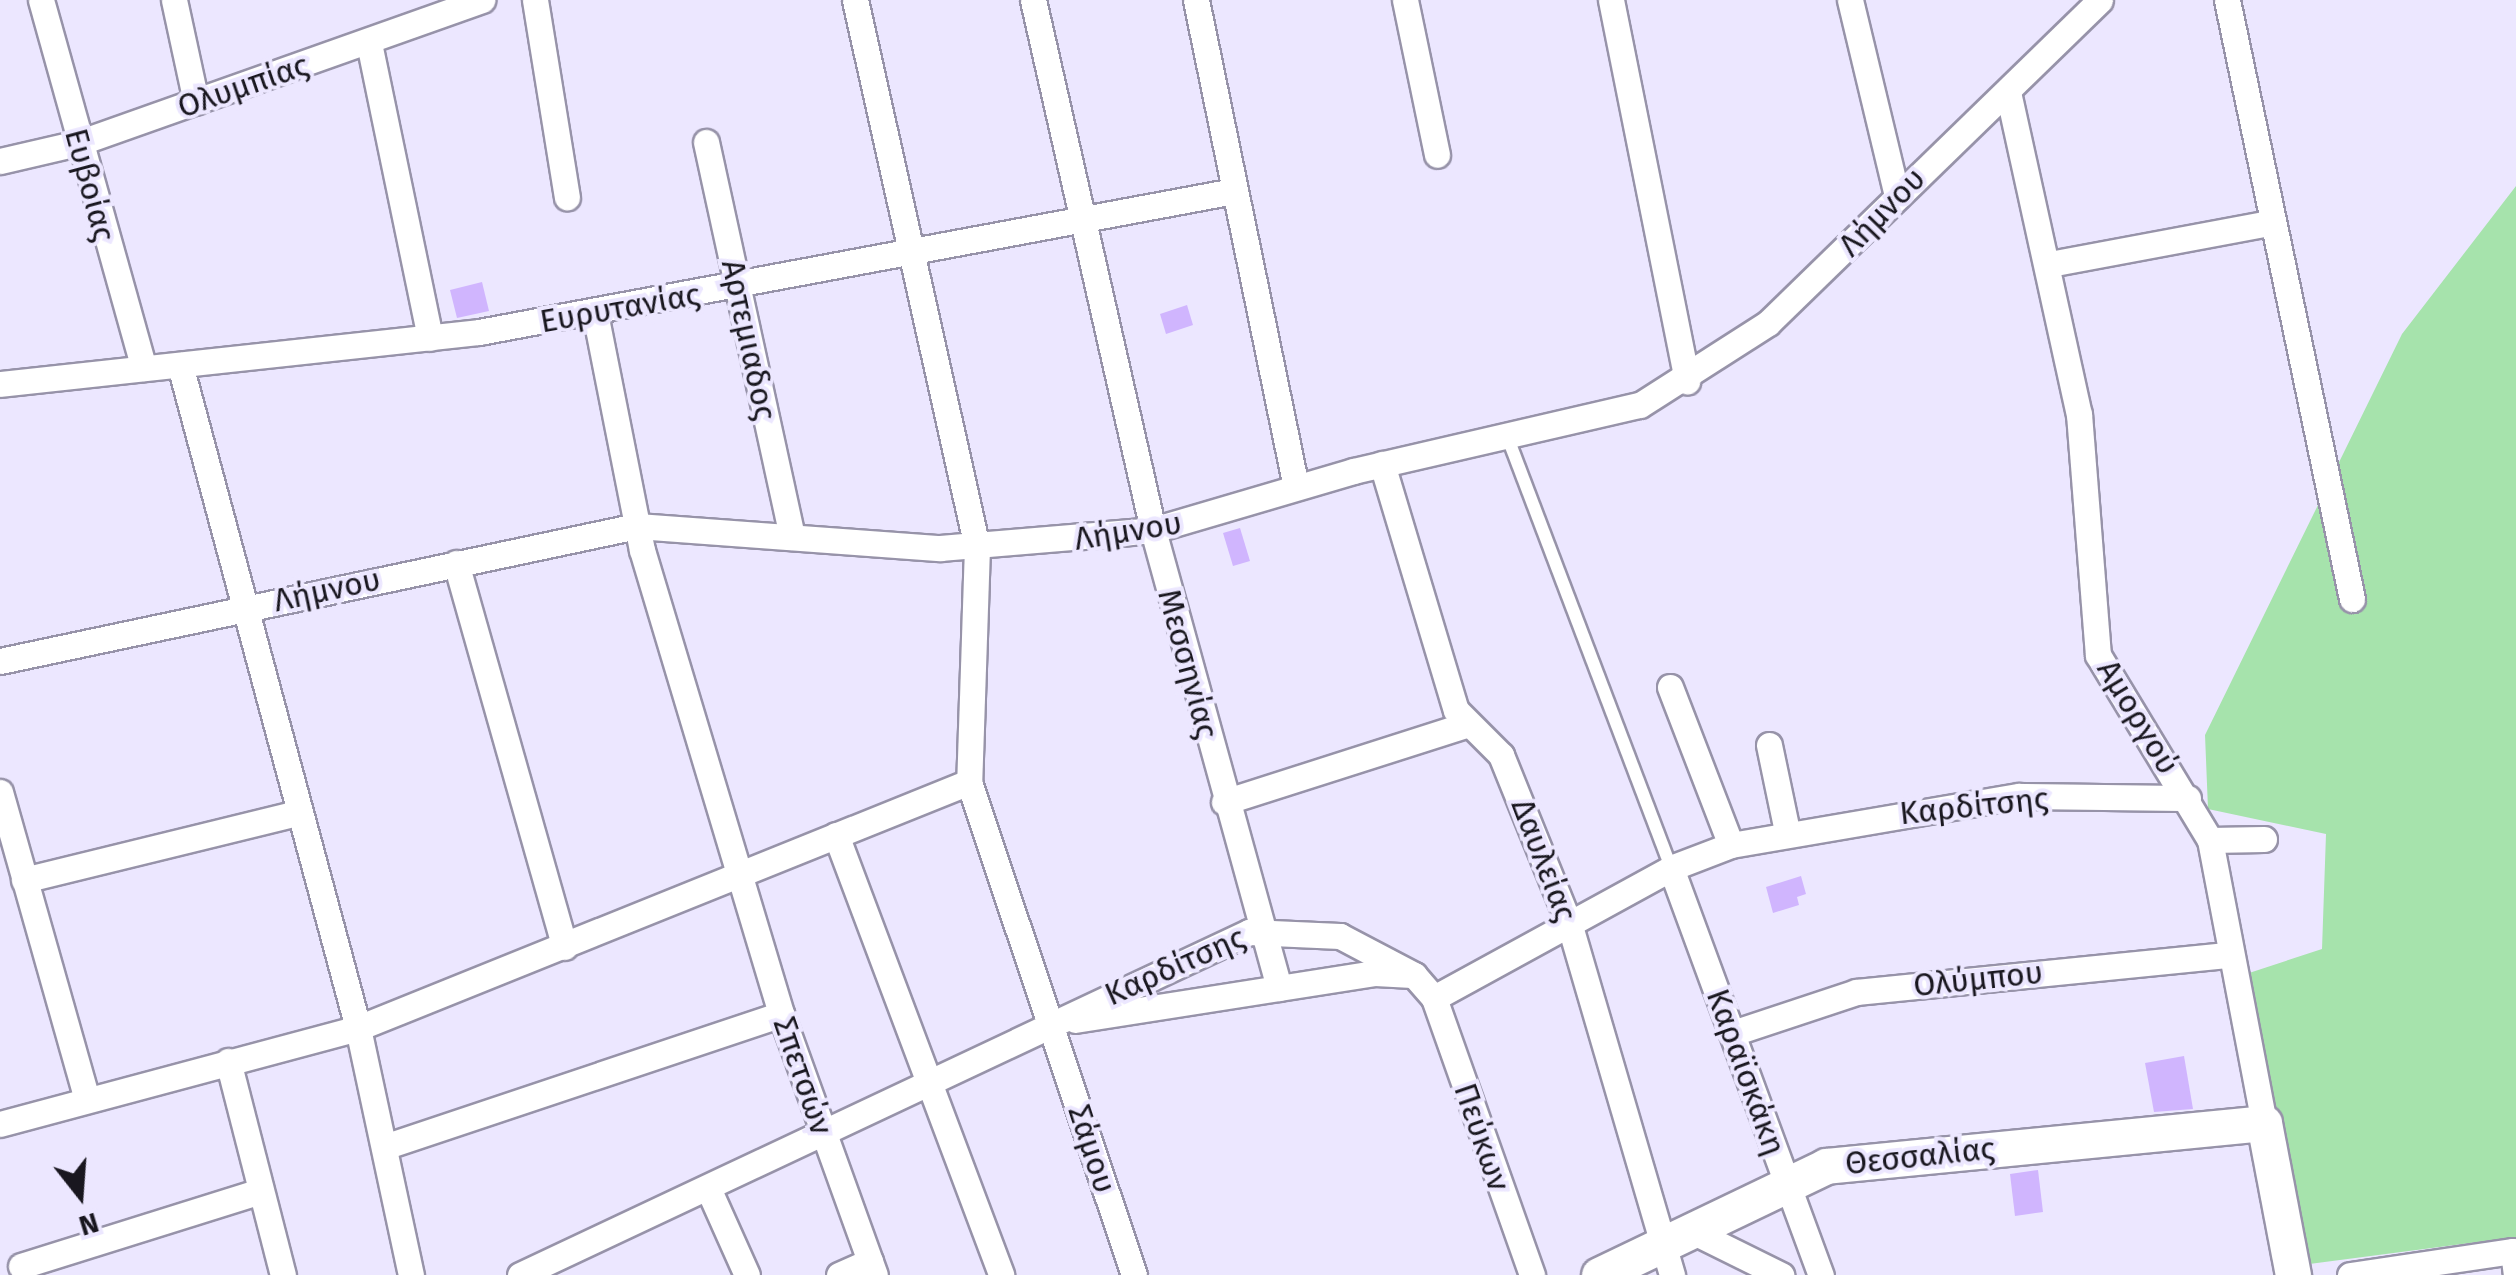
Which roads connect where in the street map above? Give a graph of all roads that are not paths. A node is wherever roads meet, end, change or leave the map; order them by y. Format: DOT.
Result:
graph roads {
  1 [pos="42,0"];
  2 [pos="174,0"];
  3 [pos="482,0"];
  4 [pos="536,0"];
  5 [pos="856,0"];
  6 [pos="1033,0"];
  7 [pos="1196,0"];
  8 [pos="1404,0"];
  9 [pos="1611,0"];
  10 [pos="1850,0"];
  11 [pos="2100,0"];
  12 [pos="2227,0"];
  13 [pos="368,43"];
  14 [pos="2008,92"];
  15 [pos="196,102"];
  16 [pos="706,142"];
  17 [pos="78,143"];
  18 [pos="1437,155"];
  19 [pos="0,161"];
  20 [pos="1234,190"];
  21 [pos="1898,196"];
  22 [pos="567,198"];
  23 [pos="1079,222"];
  24 [pos="2270,223"];
  25 [pos="909,256"];
  26 [pos="2050,264"];
  27 [pos="738,287"];
  28 [pos="595,313"];
  29 [pos="430,338"];
  30 [pos="180,365"];
  31 [pos="144,368"];
  32 [pos="1687,382"];
  33 [pos="0,384"];
  34 [pos="1509,441"];
  35 [pos="1382,464"];
  36 [pos="1296,487"];
  37 [pos="636,526"];
  38 [pos="1153,530"];
  39 [pos="792,537"];
  40 [pos="977,547"];
  41 [pos="456,563"];
  42 [pos="2352,600"];
  43 [pos="246,606"];
  44 [pos="0,661"];
  45 [pos="1670,686"];
  46 [pos="1466,725"];
  47 [pos="1769,745"];
  48 [pos="969,782"];
  49 [pos="0,792"];
  50 [pos="2188,798"];
  51 [pos="1224,802"];
  52 [pos="300,812"];
  53 [pos="1787,831"];
  54 [pos="836,835"];
  55 [pos="2210,840"];
  56 [pos="2264,840"];
  57 [pos="1731,845"];
  58 [pos="1671,868"];
  59 [pos="739,874"];
  60 [pos="24,880"];
  61 [pos="1570,926"];
  62 [pos="1262,929"];
  63 [pos="565,947"];
  64 [pos="2229,955"];
  65 [pos="1414,975"];
  66 [pos="1279,988"];
  67 [pos="1434,998"];
  68 [pos="781,1014"];
  69 [pos="1051,1023"];
  70 [pos="358,1028"];
  71 [pos="1733,1033"];
  72 [pos="228,1061"];
  73 [pos="927,1078"];
  74 [pos="87,1100"];
  75 [pos="0,1124"];
  76 [pos="2264,1124"];
  77 [pos="821,1128"];
  78 [pos="384,1147"];
  79 [pos="1786,1183"];
  80 [pos="708,1188"];
  81 [pos="261,1190"];
  82 [pos="1675,1250"];
  83 [pos="2515,1263"];
  84 [pos="21,1266"];
  85 [pos="873,1268"];
  86 [pos="284,1275"];
  87 [pos="411,1275"];
  88 [pos="520,1275"];
  89 [pos="748,1275"];
  90 [pos="839,1275"];
  91 [pos="1000,1275"];
  92 [pos="1134,1275"];
  93 [pos="1532,1275"];
  94 [pos="1600,1275"];
  95 [pos="1780,1275"];
  96 [pos="1821,1275"];
  97 [pos="2292,1275"];
  98 [pos="2350,1275"];
  1 -- 17 [label="street, Ευβοίας"];
  2 -- 15 [label="street"];
  3 -- 13 [label="street, Ολυμπίας"];
  4 -- 22 [label="street"];
  5 -- 25 [label="street"];
  6 -- 23 [label="street, Μεσσηνίας"];
  7 -- 20 [label="street"];
  8 -- 18 [label="street"];
  9 -- 32 [label="street"];
  10 -- 21 [label="street"];
  11 -- 14 [label="street, Λήμνου"];
  12 -- 24 [label="street"];
  13 -- 15 [label="street, Ολυμπίας"];
  13 -- 29 [label="street"];
  14 -- 21 [label="street, Λήμνου"];
  14 -- 26 [label="street, Αμοργού"];
  15 -- 17 [label="street, Ολυμπίας"];
  16 -- 27 [label="street, Αρτεμιαδος"];
  17 -- 19 [label="street, Ολυμπίας"];
  17 -- 31 [label="street, Ευβοίας"];
  20 -- 23 [label="street, Ευρυτανίας"];
  20 -- 36 [label="street"];
  21 -- 32 [label="street, Λήμνου"];
  23 -- 25 [label="street, Ευρυτανίας"];
  23 -- 38 [label="street, Μεσσηνίας"];
  24 -- 26 [label="street"];
  24 -- 42 [label="street"];
  25 -- 27 [label="street, Ευρυτανίας"];
  25 -- 40 [label="street"];
  26 -- 50 [label="street, Αμοργού"];
  27 -- 28 [label="street, Ευρυτανίας"];
  27 -- 39 [label="street, Αρτεμιαδος"];
  28 -- 29 [label="street, Ευρυτανίας"];
  28 -- 37 [label="street, Σπετσών"];
  29 -- 30 [label="street, Ευρυτανίας"];
  30 -- 31 [label="street, Ευρυτανίας"];
  30 -- 43 [label="street"];
  31 -- 33 [label="street, Ευρυτανίας"];
  32 -- 34 [label="street, Λήμνου"];
  34 -- 35 [label="street, Λήμνου"];
  34 -- 58 [label="lane"];
  35 -- 36 [label="street, Λήμνου"];
  35 -- 46 [label="street, Δαυλείας"];
  36 -- 38 [label="street, Λήμνου"];
  37 -- 39 [label="street, Λήμνου"];
  37 -- 41 [label="street, Λήμνου"];
  37 -- 59 [label="street, Σπετσών"];
  38 -- 40 [label="street, Λήμνου"];
  38 -- 51 [label="street, Μεσσηνίας"];
  39 -- 40 [label="street, Λήμνου"];
  40 -- 48 [label="street"];
  41 -- 43 [label="street, Λήμνου"];
  41 -- 63 [label="street"];
  43 -- 44 [label="street, Λήμνου"];
  43 -- 52 [label="street"];
  45 -- 57 [label="street"];
  46 -- 51 [label="street"];
  46 -- 61 [label="street, Δαυλείας"];
  47 -- 53 [label="street"];
  48 -- 54 [label="street"];
  48 -- 69 [label="street, Σάμου"];
  49 -- 60 [label="street"];
  50 -- 53 [label="street, Καρδίτσης"];
  50 -- 55 [label="street, Αμοργού"];
  51 -- 62 [label="street, Μεσσηνίας"];
  52 -- 60 [label="street"];
  52 -- 70 [label="street"];
  53 -- 57 [label="street, Καρδίτσης"];
  54 -- 59 [label="street"];
  54 -- 73 [label="street"];
  55 -- 56 [label="street"];
  55 -- 64 [label="street, Αμοργού"];
  57 -- 58 [label="street, Καρδίτσης"];
  58 -- 61 [label="street, Καρδίτσης"];
  58 -- 71 [label="street, Καραϊσκάκη"];
  59 -- 63 [label="street"];
  59 -- 68 [label="street, Σπετσών"];
  60 -- 74 [label="street"];
  61 -- 67 [label="street, Καρδίτσης"];
  61 -- 82 [label="street, Δαυλείας"];
  62 -- 65 [label="street, Καρδίτσης"];
  62 -- 66 [label="street, Μεσσηνίας"];
  62 -- 69 [label="street, Καρδίτσης"];
  63 -- 70 [label="street"];
  64 -- 71 [label="street, Ολύμπου"];
  64 -- 76 [label="street, Αμοργού"];
  65 -- 66 [label="street"];
  65 -- 67 [label="street, Καρδίτσης"];
  66 -- 69 [label="street"];
  67 -- 93 [label="street, Πεύκων"];
  68 -- 77 [label="street, Σπετσών"];
  68 -- 78 [label="street"];
  69 -- 73 [label="street, Καρδίτσης"];
  69 -- 92 [label="street, Σάμου"];
  70 -- 72 [label="street"];
  70 -- 78 [label="street"];
  71 -- 79 [label="street, Καραϊσκάκη"];
  72 -- 74 [label="street"];
  72 -- 81 [label="street"];
  73 -- 77 [label="street, Καρδίτσης"];
  73 -- 91 [label="street"];
  74 -- 75 [label="street"];
  76 -- 79 [label="street, Θεσσαλίας"];
  76 -- 97 [label="street, Αμοργού"];
  77 -- 80 [label="street, Καρδίτσης"];
  77 -- 85 [label="street, Σπετσών"];
  78 -- 87 [label="street"];
  79 -- 82 [label="street, Θεσσαλίας"];
  79 -- 96 [label="street, Καραϊσκάκη"];
  80 -- 88 [label="street, Καρδίτσης"];
  80 -- 89 [label="street"];
  81 -- 84 [label="street"];
  81 -- 86 [label="street"];
  82 -- 94 [label="street, Θεσσαλίας"];
  82 -- 95 [label="street"];
  83 -- 98 [label="street"];
  85 -- 90 [label="street"];
}
